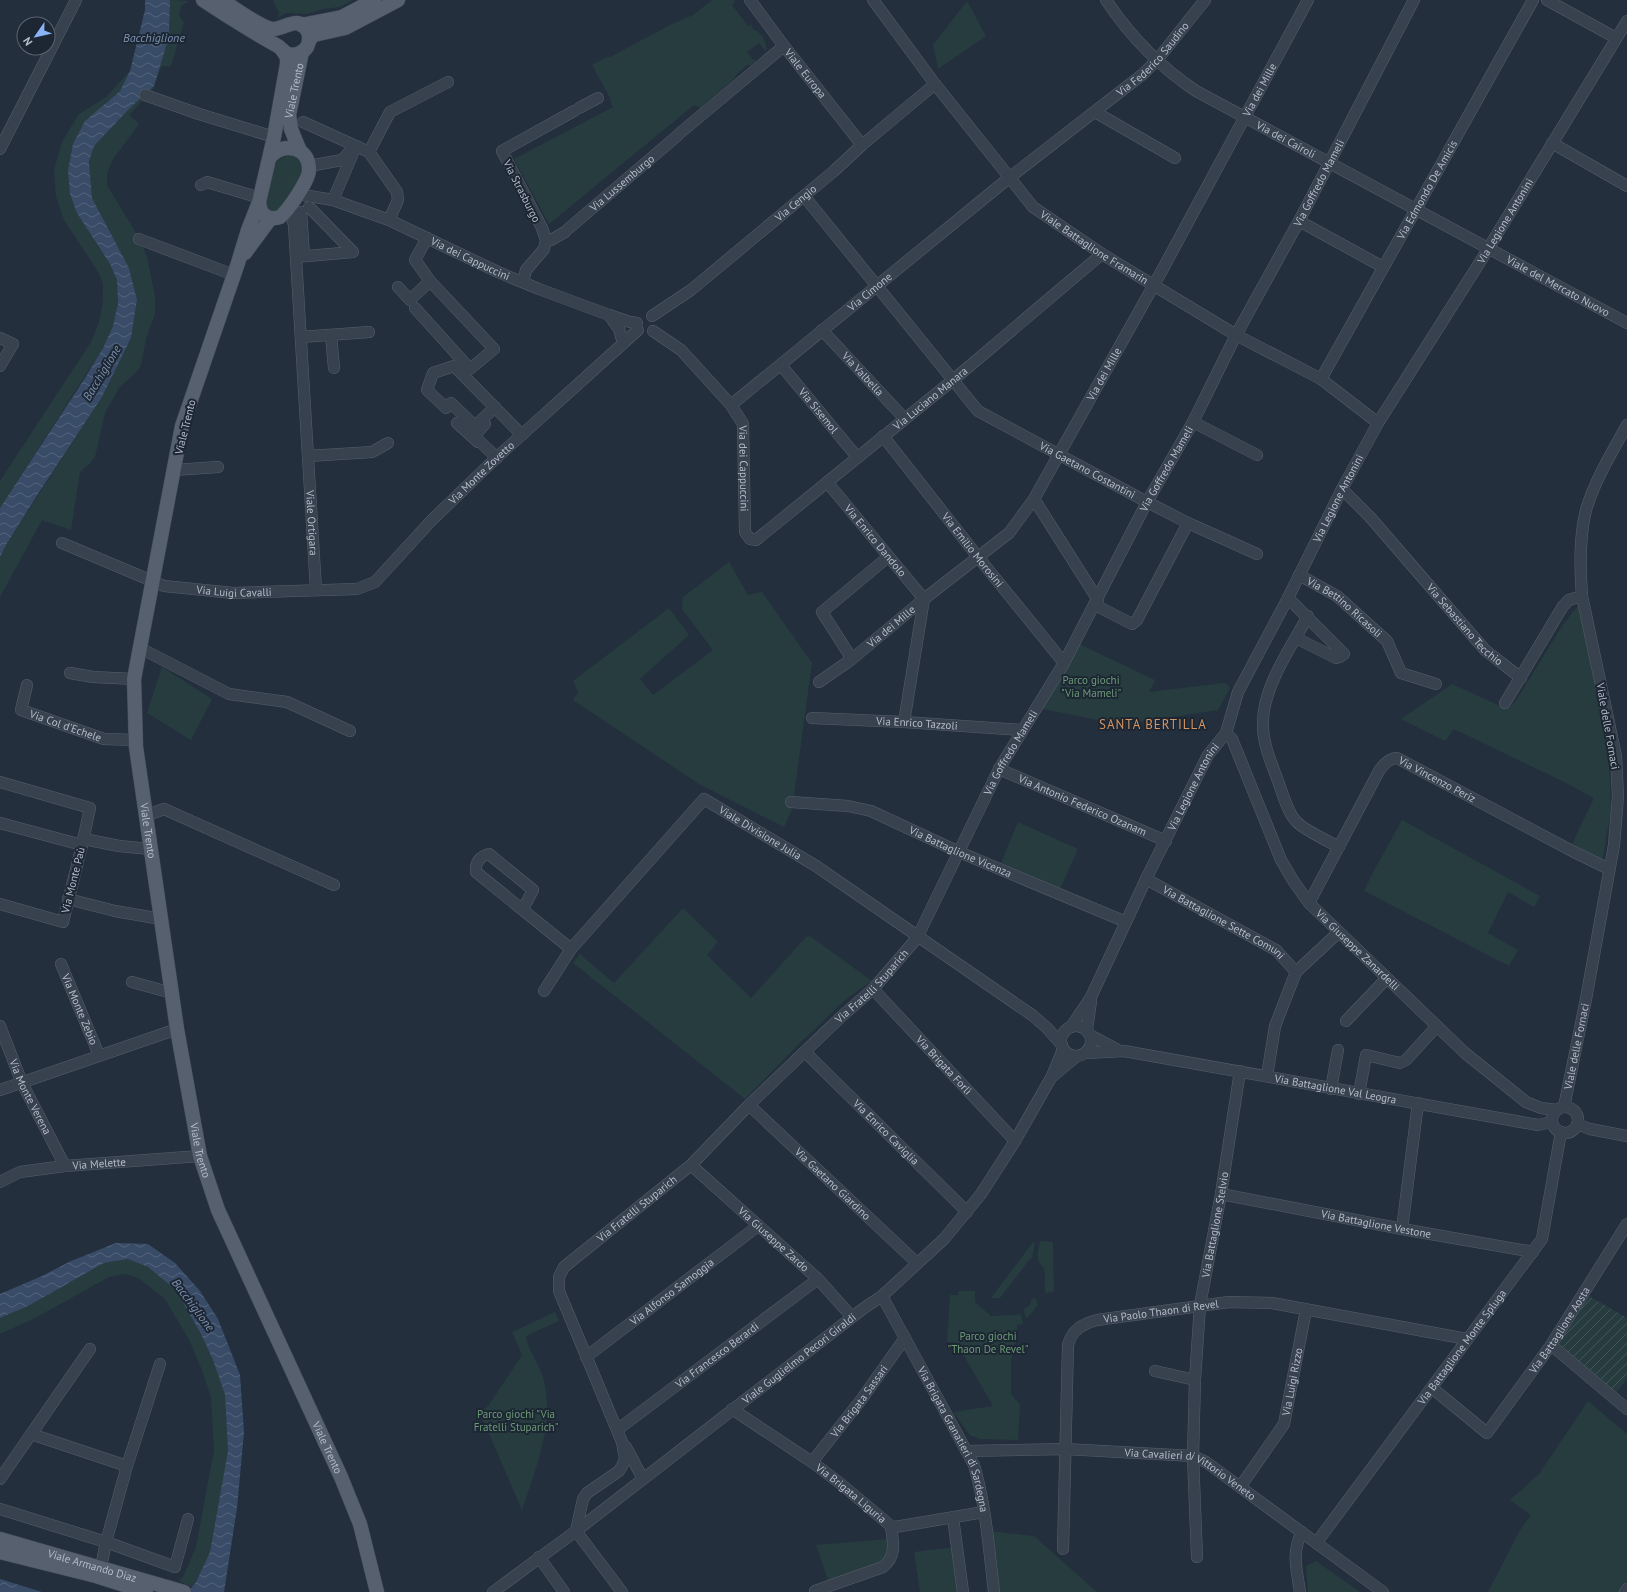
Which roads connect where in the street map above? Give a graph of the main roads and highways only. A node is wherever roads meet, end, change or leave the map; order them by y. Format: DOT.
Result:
graph roads {
  1 [pos="203,0"];
  2 [pos="222,0"];
  3 [pos="374,0"];
  4 [pos="398,0"];
  5 [pos="301,25"];
  6 [pos="284,26"];
  7 [pos="309,40"];
  8 [pos="281,49"];
  9 [pos="302,52"];
  10 [pos="300,151"];
  11 [pos="270,157"];
  12 [pos="260,200"];
  13 [pos="270,219"];
  14 [pos="236,269"];
  15 [pos="0,1539"];
  16 [pos="0,1552"];
  17 [pos="180,1591"];
  18 [pos="146,1592"];
  19 [pos="377,1592"];
  1 -- 8 [label="main road"];
  2 -- 6 [label="main road"];
  3 -- 5 [label="main road"];
  4 -- 7 [label="main road"];
  5 -- 6 [label="main road"];
  5 -- 7 [label="main road"];
  6 -- 8 [label="main road"];
  7 -- 9 [label="main road"];
  8 -- 9 [label="main road"];
  8 -- 11 [label="main road, Viale Trento"];
  9 -- 10 [label="main road, Viale Trento"];
  10 -- 11 [label="main road"];
  10 -- 13 [label="main road, Viale Trento"];
  11 -- 12 [label="main road, Viale Trento"];
  12 -- 13 [label="main road"];
  12 -- 14 [label="main road, Viale Trento"];
  13 -- 14 [label="main road, Viale Trento"];
  14 -- 19 [label="main road, Viale Trento"];
  15 -- 17 [label="main road, Viale Armando Diaz"];
  16 -- 18 [label="main road, Viale Armando Diaz"];
}
